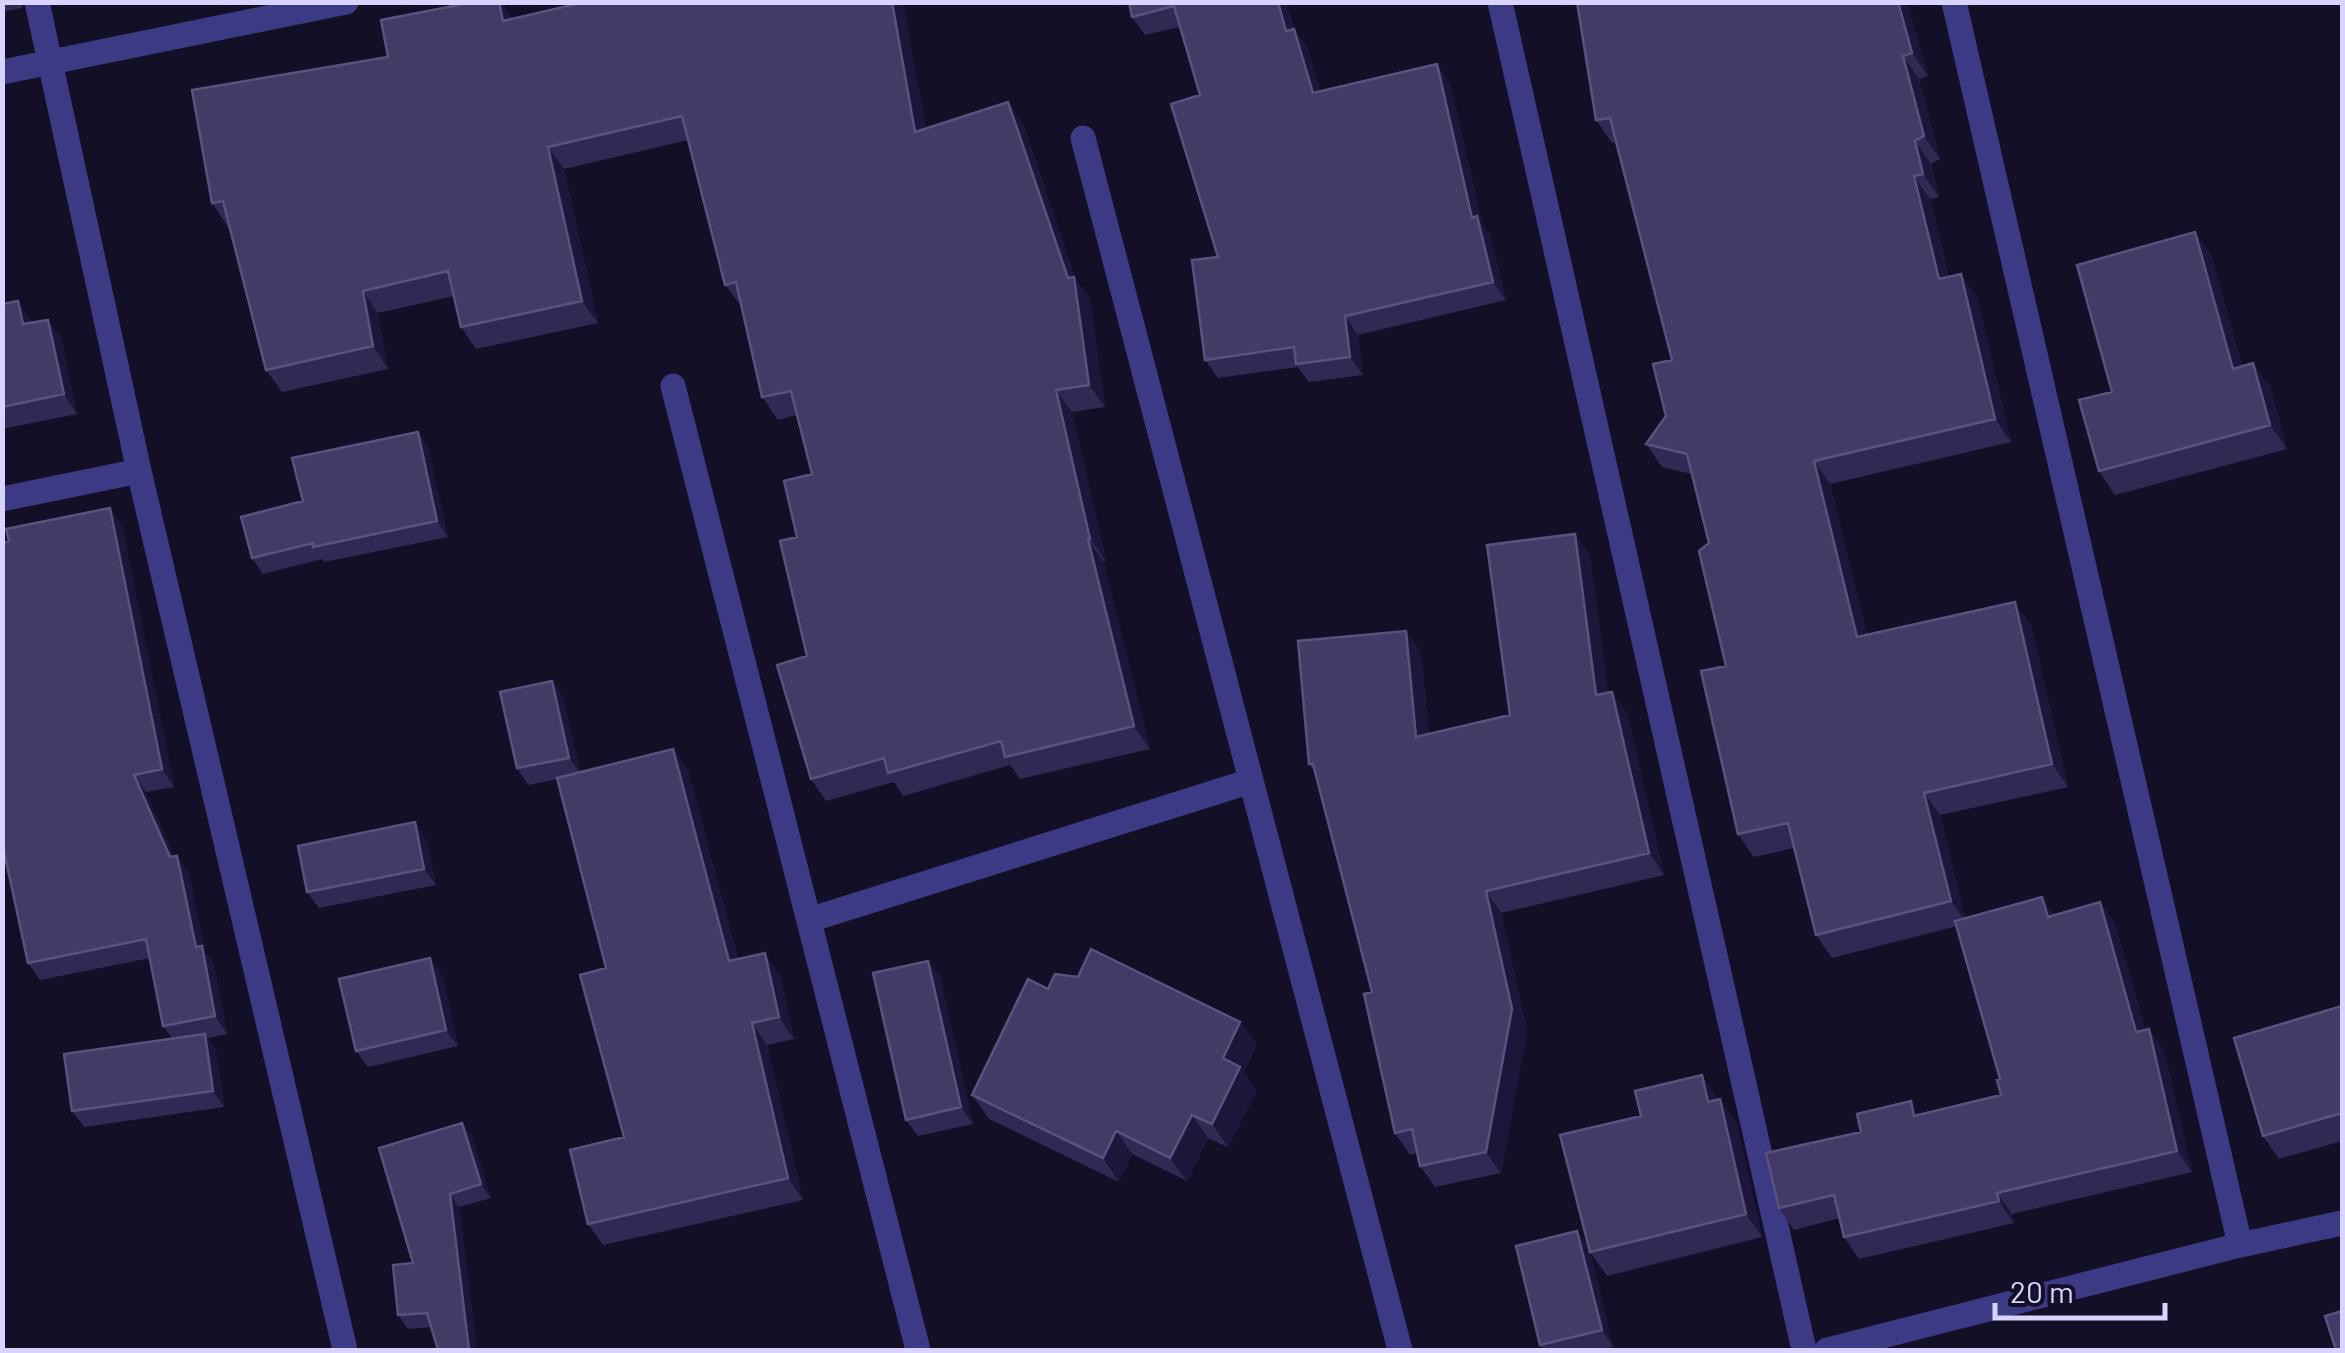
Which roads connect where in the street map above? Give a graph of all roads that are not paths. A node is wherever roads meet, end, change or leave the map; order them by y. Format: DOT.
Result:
graph roads {
  1 [pos="37,2"];
  2 [pos="346,2"];
  3 [pos="1500,2"];
  4 [pos="1954,2"];
  5 [pos="49,64"];
  6 [pos="2,72"];
  7 [pos="1083,138"];
  8 [pos="673,386"];
  9 [pos="139,472"];
  10 [pos="2,499"];
  11 [pos="1251,781"];
  12 [pos="809,920"];
  13 [pos="2342,1223"];
  14 [pos="2240,1245"];
  15 [pos="345,1350"];
  16 [pos="918,1350"];
  17 [pos="1400,1350"];
  18 [pos="1804,1350"];
  19 [pos="1827,1350"];
  1 -- 5 [label="street"];
  2 -- 5 [label="street"];
  3 -- 18 [label="street"];
  4 -- 14 [label="street"];
  5 -- 6 [label="street"];
  5 -- 9 [label="street"];
  7 -- 11 [label="street"];
  8 -- 12 [label="street"];
  9 -- 10 [label="street"];
  9 -- 15 [label="street"];
  11 -- 12 [label="street"];
  11 -- 17 [label="street"];
  12 -- 16 [label="street"];
  13 -- 14 [label="street"];
  14 -- 19 [label="street"];
}
